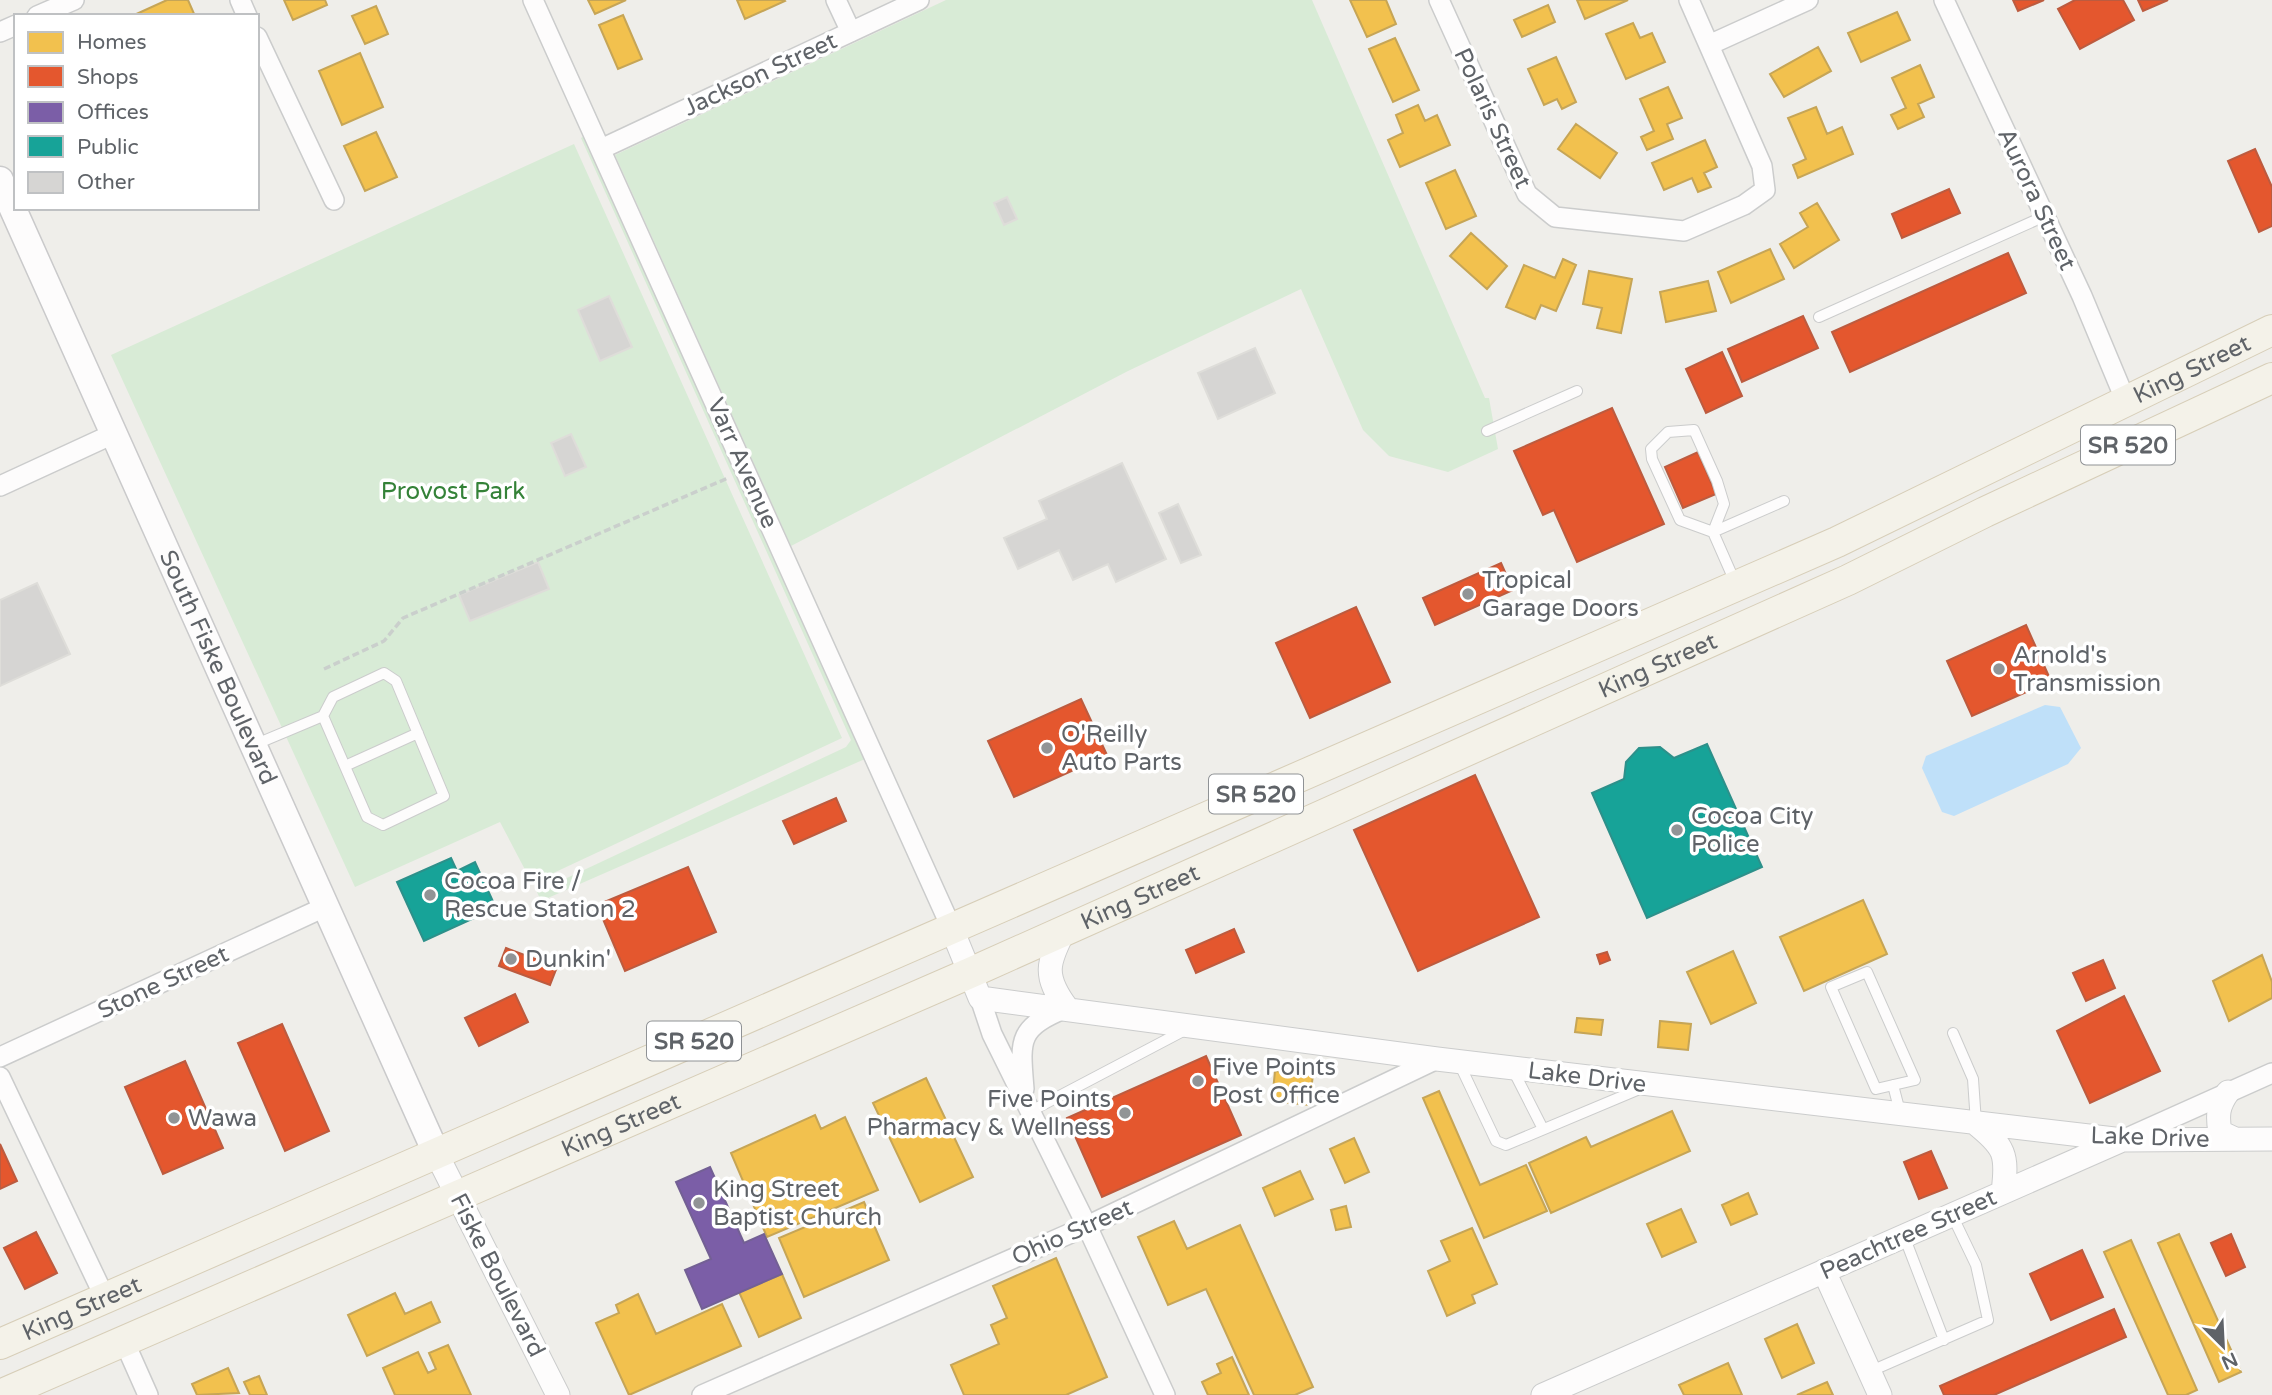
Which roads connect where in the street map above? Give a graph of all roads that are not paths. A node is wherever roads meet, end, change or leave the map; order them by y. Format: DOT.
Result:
graph roads {
  1 [pos="74,0"];
  2 [pos="533,0"];
  3 [pos="836,0"];
  4 [pos="919,0"];
  5 [pos="1439,0"];
  6 [pos="1689,0"];
  7 [pos="1808,0"];
  8 [pos="1944,0"];
  9 [pos="42,14"];
  10 [pos="851,32"];
  11 [pos="259,41"];
  12 [pos="1709,45"];
  13 [pos="601,149"];
  14 [pos="0,180"];
  15 [pos="334,200"];
  16 [pos="2045,216"];
  17 [pos="1819,317"];
  18 [pos="2272,330"];
  19 [pos="2272,378"];
  20 [pos="1577,391"];
  21 [pos="2125,399"];
  22 [pos="1487,432"];
  23 [pos="113,434"];
  24 [pos="0,486"];
  25 [pos="1784,501"];
  26 [pos="1911,505"];
  27 [pos="1985,512"];
  28 [pos="1713,532"];
  29 [pos="1737,586"];
  30 [pos="1756,620"];
  31 [pos="323,716"];
  32 [pos="418,733"];
  33 [pos="254,745"];
  34 [pos="345,766"];
  35 [pos="327,906"];
  36 [pos="951,927"];
  37 [pos="1065,929"];
  38 [pos="975,986"];
  39 [pos="1067,1008"];
  40 [pos="1189,1028"];
  41 [pos="1952,1033"];
  42 [pos="0,1057"];
  43 [pos="1448,1061"];
  44 [pos="1513,1069"];
  45 [pos="2272,1073"];
  46 [pos="0,1077"];
  47 [pos="1650,1085"];
  48 [pos="1893,1085"];
  49 [pos="2228,1092"];
  50 [pos="1028,1106"];
  51 [pos="1901,1113"];
  52 [pos="1976,1123"];
  53 [pos="1542,1129"];
  54 [pos="2235,1139"];
  55 [pos="2272,1139"];
  56 [pos="2123,1140"];
  57 [pos="437,1154"];
  58 [pos="2003,1192"];
  59 [pos="458,1195"];
  60 [pos="1952,1214"];
  61 [pos="1087,1226"];
  62 [pos="1904,1236"];
  63 [pos="1824,1271"];
  64 [pos="105,1298"];
  65 [pos="1944,1340"];
  66 [pos="124,1341"];
  67 [pos="0,1344"];
  68 [pos="1870,1372"];
  69 [pos="0,1395"];
  70 [pos="148,1395"];
  71 [pos="558,1395"];
  72 [pos="702,1395"];
  73 [pos="1165,1395"];
  74 [pos="1543,1395"];
  75 [pos="1880,1395"];
  1 -- 9 [label="street"];
  2 -- 13 [label="street, Varr Avenue"];
  3 -- 10 [label="street"];
  4 -- 10 [label="street, Jackson Street"];
  5 -- 12 [label="street, Polaris Street"];
  6 -- 12 [label="street"];
  7 -- 12 [label="street"];
  8 -- 16 [label="street, Aurora Street"];
  10 -- 13 [label="street, Jackson Street"];
  11 -- 15 [label="street"];
  13 -- 36 [label="street, Varr Avenue"];
  14 -- 23 [label="main road, South Fiske Boulevard"];
  16 -- 17 [label="lane"];
  16 -- 21 [label="street, Aurora Street"];
  18 -- 21 [label="main road, King Street / SR 520"];
  19 -- 27 [label="main road, King Street / SR 520"];
  20 -- 22 [label="lane"];
  21 -- 26 [label="main road, King Street / SR 520"];
  21 -- 27 [label="main road"];
  23 -- 24 [label="street"];
  23 -- 33 [label="main road, South Fiske Boulevard"];
  25 -- 28 [label="lane"];
  26 -- 29 [label="main road, King Street / SR 520"];
  26 -- 30 [label="main road"];
  27 -- 30 [label="main road, King Street / SR 520"];
  28 -- 28 [label="lane"];
  28 -- 29 [label="lane"];
  29 -- 36 [label="main road, King Street / SR 520"];
  30 -- 37 [label="main road, King Street / SR 520"];
  31 -- 32 [label="lane"];
  31 -- 33 [label="lane"];
  31 -- 34 [label="lane"];
  32 -- 34 [label="lane"];
  32 -- 34 [label="lane"];
  33 -- 35 [label="main road, South Fiske Boulevard"];
  35 -- 42 [label="street, Stone Street"];
  35 -- 57 [label="main road, South Fiske Boulevard"];
  36 -- 38 [label="street"];
  36 -- 57 [label="main road, King Street / SR 520"];
  37 -- 38 [label="main road, King Street / SR 520"];
  37 -- 39 [label="street"];
  38 -- 39 [label="street, Lake Drive"];
  38 -- 50 [label="street"];
  38 -- 59 [label="main road, King Street / SR 520"];
  39 -- 40 [label="street, Lake Drive"];
  39 -- 50 [label="street"];
  40 -- 43 [label="street, Lake Drive"];
  40 -- 50 [label="lane"];
  41 -- 52 [label="lane"];
  43 -- 44 [label="street, Lake Drive"];
  43 -- 53 [label="lane"];
  43 -- 61 [label="street, Ohio Street"];
  44 -- 47 [label="street, Lake Drive"];
  44 -- 53 [label="lane"];
  45 -- 49 [label="street, Peachtree Street"];
  46 -- 64 [label="street"];
  47 -- 51 [label="street, Lake Drive"];
  47 -- 53 [label="lane"];
  48 -- 48 [label="lane"];
  48 -- 51 [label="lane"];
  49 -- 54 [label="street"];
  49 -- 56 [label="street, Peachtree Street"];
  50 -- 61 [label="street"];
  51 -- 52 [label="street, Lake Drive"];
  52 -- 56 [label="street, Lake Drive"];
  52 -- 58 [label="street"];
  54 -- 55 [label="street, Lake Drive"];
  54 -- 56 [label="street, Lake Drive"];
  56 -- 58 [label="street, Peachtree Street"];
  57 -- 59 [label="street, Fiske Boulevard"];
  57 -- 64 [label="main road, King Street / SR 520"];
  58 -- 60 [label="street, Peachtree Street"];
  59 -- 66 [label="main road, King Street / SR 520"];
  59 -- 71 [label="street, Fiske Boulevard"];
  60 -- 62 [label="street, Peachtree Street"];
  60 -- 65 [label="lane"];
  61 -- 72 [label="street, Ohio Street"];
  61 -- 73 [label="street"];
  62 -- 63 [label="street, Peachtree Street"];
  62 -- 65 [label="lane"];
  63 -- 68 [label="street"];
  63 -- 74 [label="street, Peachtree Street"];
  64 -- 67 [label="main road, King Street / SR 520"];
  65 -- 68 [label="lane"];
  66 -- 69 [label="main road, King Street / SR 520"];
  66 -- 70 [label="street"];
  68 -- 75 [label="street"];
}
